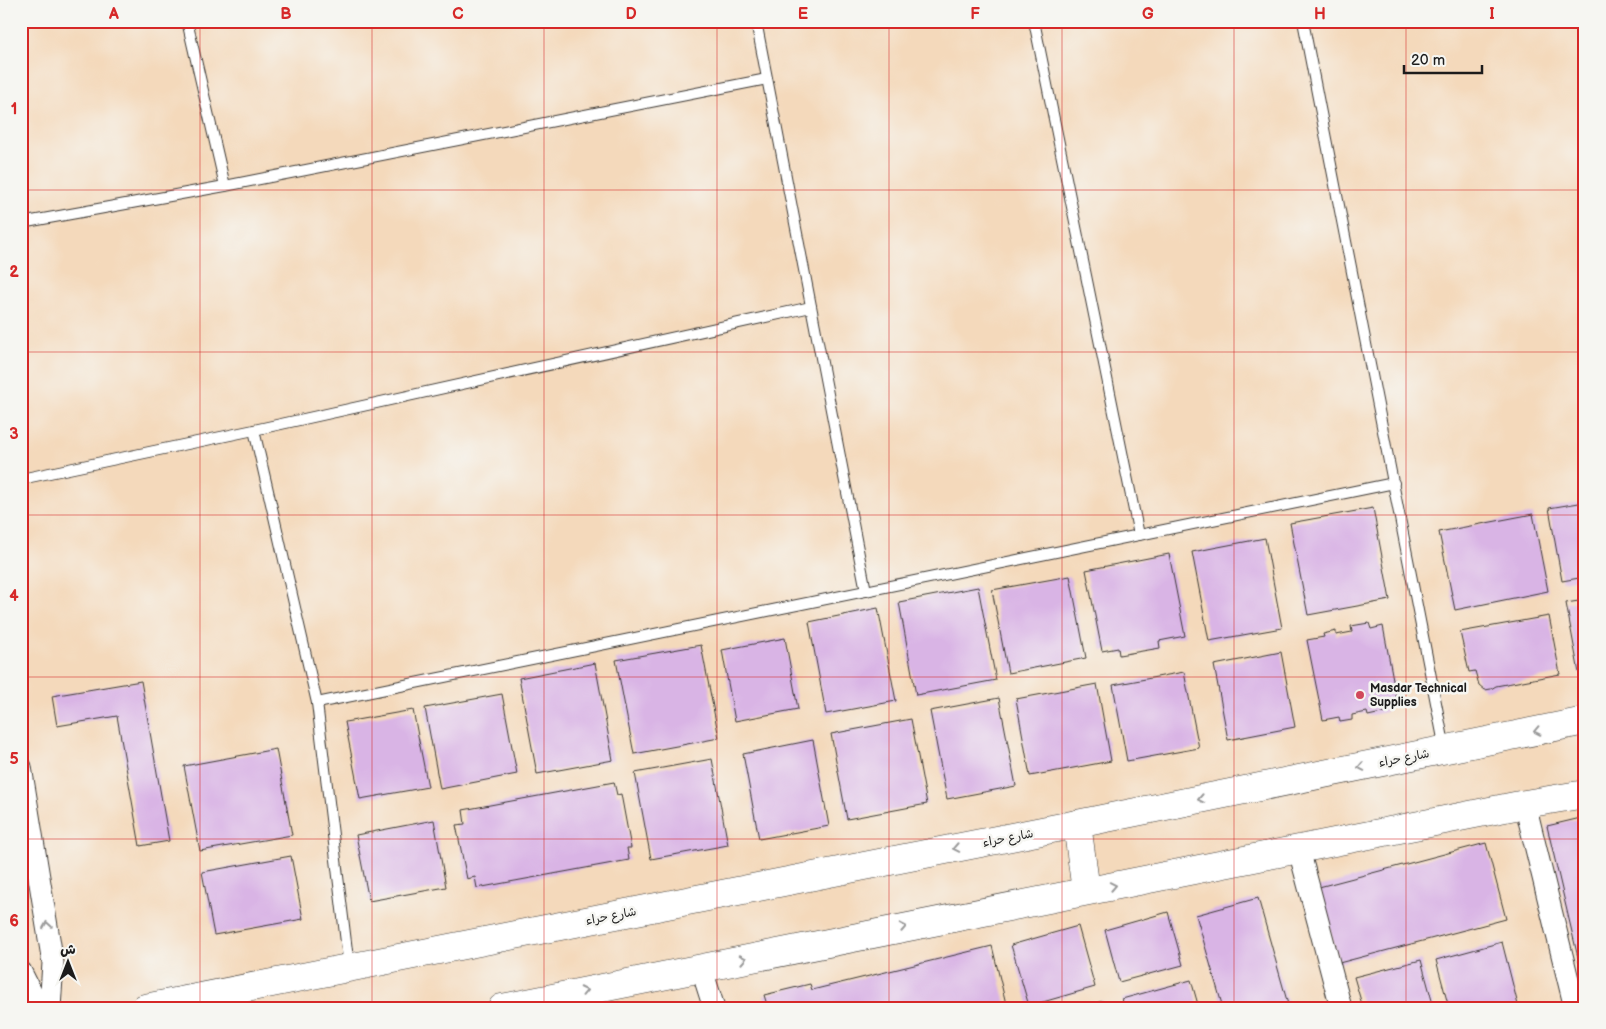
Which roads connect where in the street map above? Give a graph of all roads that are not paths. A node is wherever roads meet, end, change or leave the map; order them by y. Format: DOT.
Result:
graph roads {
  1 [pos="187,21"];
  2 [pos="756,21"];
  3 [pos="1034,21"];
  4 [pos="1303,21"];
  5 [pos="767,79"];
  6 [pos="225,186"];
  7 [pos="21,223"];
  8 [pos="811,307"];
  9 [pos="254,430"];
  10 [pos="21,479"];
  11 [pos="1394,483"];
  12 [pos="1139,535"];
  13 [pos="866,591"];
  14 [pos="317,703"];
  15 [pos="1585,721"];
  16 [pos="1446,749"];
  17 [pos="21,767"];
  18 [pos="1585,794"];
  19 [pos="1525,804"];
  20 [pos="1077,824"];
  21 [pos="1299,850"];
  22 [pos="1086,891"];
  23 [pos="701,967"];
  24 [pos="349,968"];
  25 [pos="21,972"];
  26 [pos="39,1008"];
  27 [pos="50,1008"];
  28 [pos="146,1008"];
  29 [pos="502,1008"];
  30 [pos="714,1008"];
  31 [pos="1341,1008"];
  32 [pos="1575,1008"];
  1 -- 6 [label="lane"];
  2 -- 5 [label="lane"];
  3 -- 12 [label="lane"];
  4 -- 11 [label="lane"];
  5 -- 6 [label="lane"];
  5 -- 8 [label="lane"];
  6 -- 7 [label="lane"];
  8 -- 9 [label="lane"];
  8 -- 13 [label="lane"];
  9 -- 10 [label="lane"];
  9 -- 14 [label="lane"];
  11 -- 12 [label="lane"];
  11 -- 16 [label="lane"];
  12 -- 13 [label="lane"];
  13 -- 14 [label="lane"];
  14 -- 24 [label="lane"];
  15 -- 16 [label="main road, شارع حراء, one-way"];
  16 -- 20 [label="main road, شارع حراء, one-way"];
  27 -- 17 [label="street, one-way"];
  18 -- 19 [label="main road"];
  19 -- 21 [label="main road"];
  19 -- 32 [label="street"];
  20 -- 22 [label="main road"];
  20 -- 24 [label="main road, شارع حراء, one-way"];
  22 -- 21 [label="main road, one-way"];
  21 -- 31 [label="street"];
  23 -- 22 [label="main road, one-way"];
  29 -- 23 [label="main road, one-way"];
  23 -- 30 [label="street"];
  24 -- 28 [label="main road, شارع حراء"];
  25 -- 26 [label="street"];
}
